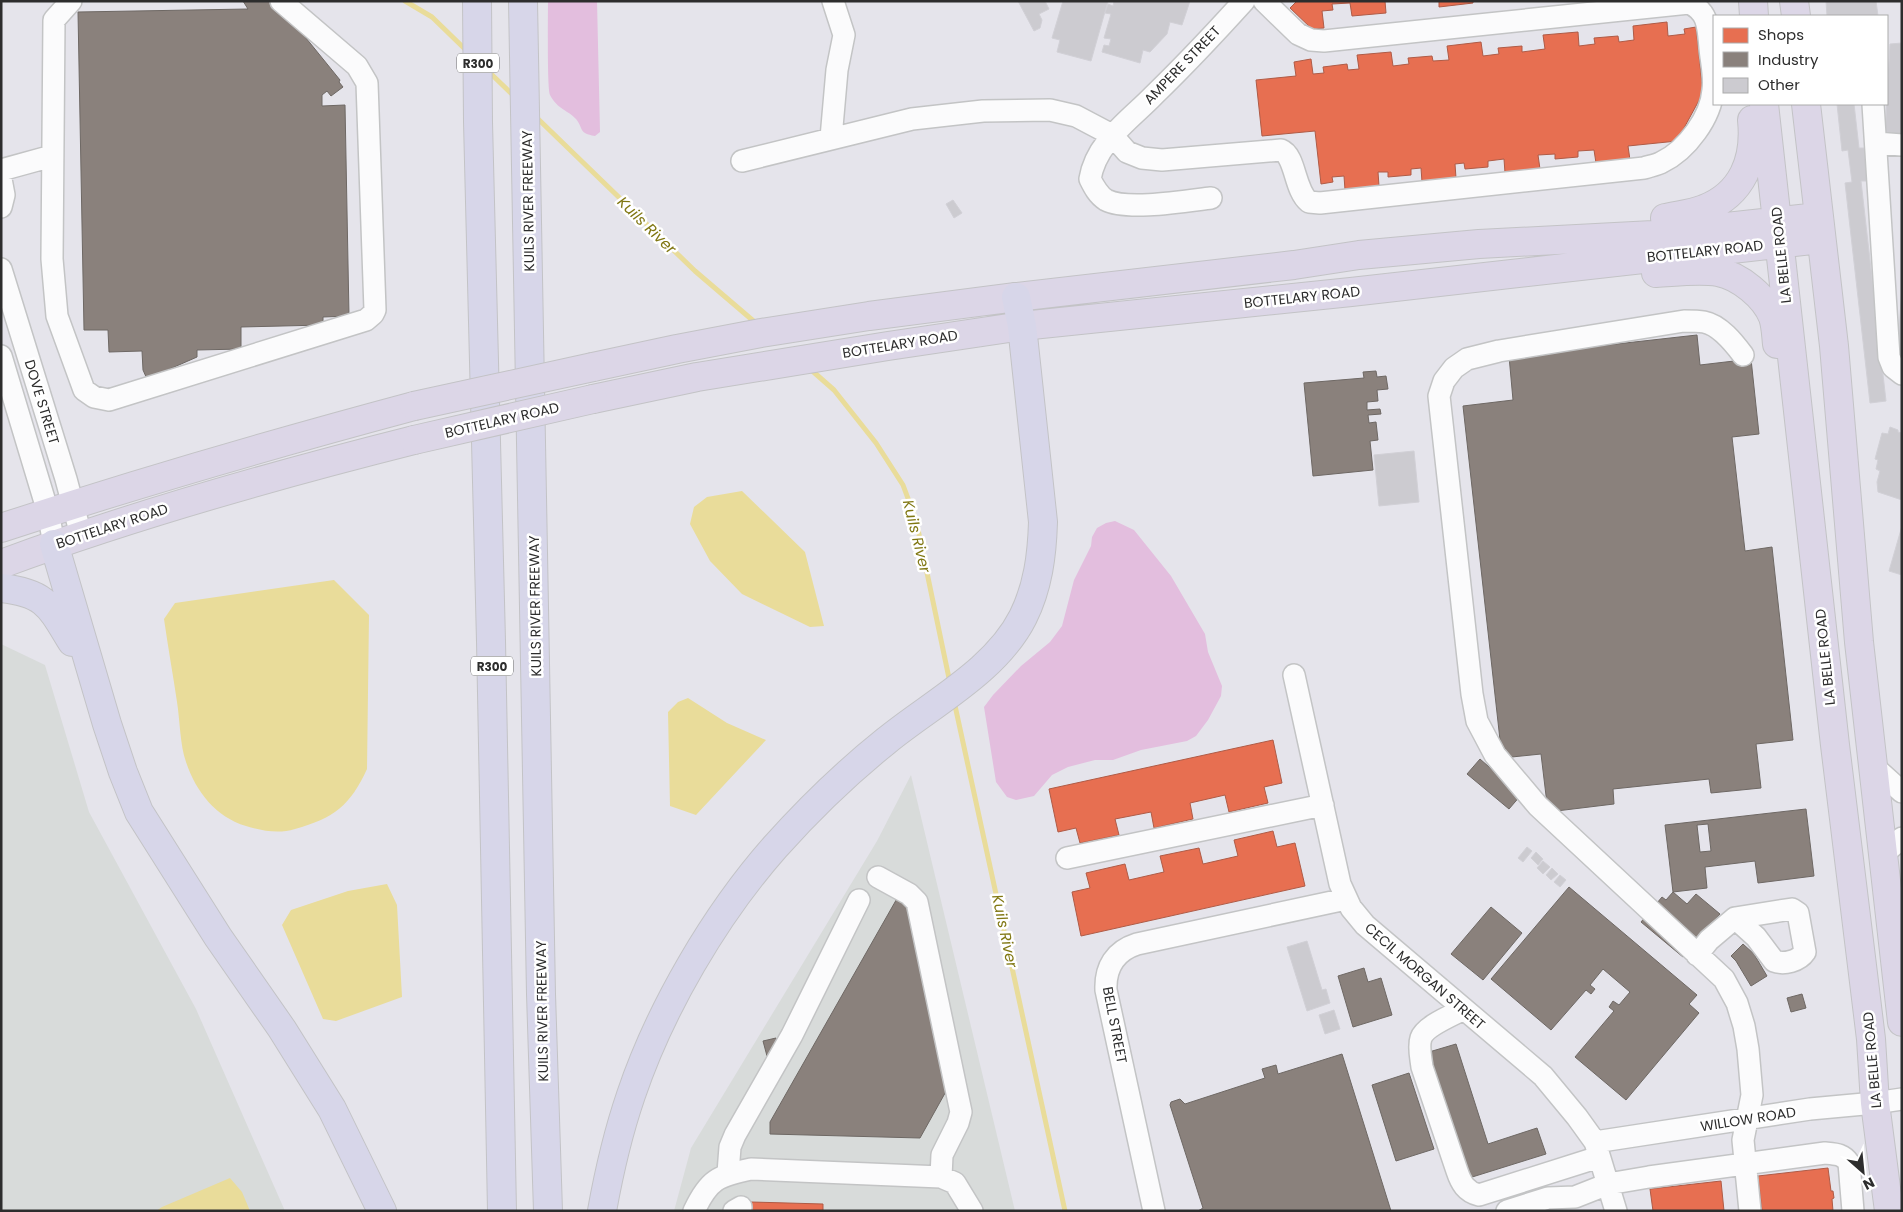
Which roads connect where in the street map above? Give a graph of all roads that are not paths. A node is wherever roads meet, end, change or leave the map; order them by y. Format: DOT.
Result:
graph roads {
  1 [pos="71,1"];
  2 [pos="281,1"];
  3 [pos="523,1"];
  4 [pos="833,1"];
  5 [pos="1244,1"];
  6 [pos="1264,1"];
  7 [pos="1753,1"];
  8 [pos="1794,1"];
  9 [pos="477,3"];
  10 [pos="1754,15"];
  11 [pos="1796,15"];
  12 [pos="1713,78"];
  13 [pos="1713,92"];
  14 [pos="1750,105"];
  15 [pos="1764,105"];
  16 [pos="1806,105"];
  17 [pos="1873,105"];
  18 [pos="1116,131"];
  19 [pos="831,138"];
  20 [pos="1876,143"];
  21 [pos="1902,145"];
  22 [pos="52,156"];
  23 [pos="742,161"];
  24 [pos="1,170"];
  25 [pos="1,178"];
  26 [pos="1211,198"];
  27 [pos="1,207"];
  28 [pos="1819,228"];
  29 [pos="1779,232"];
  30 [pos="1562,240"];
  31 [pos="1565,267"];
  32 [pos="1,269"];
  33 [pos="1016,297"];
  34 [pos="1022,326"];
  35 [pos="1743,355"];
  36 [pos="1,356"];
  37 [pos="1902,374"];
  38 [pos="8,393"];
  39 [pos="61,509"];
  40 [pos="1,528"];
  41 [pos="81,535"];
  42 [pos="54,544"];
  43 [pos="1814,556"];
  44 [pos="1,564"];
  45 [pos="1,588"];
  46 [pos="92,675"];
  47 [pos="1294,675"];
  48 [pos="1872,765"];
  49 [pos="1902,792"];
  50 [pos="1323,805"];
  51 [pos="1892,846"];
  52 [pos="1067,858"];
  53 [pos="878,877"];
  54 [pos="1346,899"];
  55 [pos="859,900"];
  56 [pos="1735,918"];
  57 [pos="1697,955"];
  58 [pos="1464,1009"];
  59 [pos="1902,1022"];
  60 [pos="1902,1099"];
  61 [pos="1875,1104"];
  62 [pos="1746,1120"];
  63 [pos="1597,1150"];
  64 [pos="1745,1164"];
  65 [pos="728,1174"];
  66 [pos="941,1177"];
  67 [pos="1608,1184"];
  68 [pos="1575,1204"];
  69 [pos="382,1211"];
  70 [pos="502,1211"];
  71 [pos="548,1211"];
  72 [pos="602,1211"];
  73 [pos="694,1211"];
  74 [pos="972,1211"];
  75 [pos="1154,1211"];
  76 [pos="1507,1211"];
  77 [pos="1616,1211"];
  78 [pos="1750,1211"];
  79 [pos="1853,1211"];
  80 [pos="1888,1211"];
  1 -- 22 [label="street"];
  2 -- 22 [label="street"];
  3 -- 71 [label="highway, KUILS RIVER FREEWAY"];
  4 -- 19 [label="street"];
  5 -- 18 [label="street, AMPERE STREET"];
  6 -- 12 [label="street"];
  7 -- 10 [label="main road"];
  8 -- 11 [label="main road"];
  9 -- 70 [label="highway, R300"];
  13 -- 18 [label="street"];
  14 -- 30 [label="main road"];
  15 -- 29 [label="main road, LA BELLE ROAD"];
  16 -- 28 [label="main road"];
  17 -- 20 [label="street"];
  18 -- 19 [label="street"];
  18 -- 26 [label="street, AMPERE STREET"];
  19 -- 23 [label="street"];
  20 -- 21 [label="street"];
  20 -- 37 [label="street"];
  22 -- 24 [label="street"];
  25 -- 27 [label="street"];
  28 -- 29 [label="main road, BOTTELARY ROAD"];
  28 -- 48 [label="main road"];
  29 -- 30 [label="main road, BOTTELARY ROAD"];
  29 -- 31 [label="main road, BOTTELARY ROAD"];
  29 -- 43 [label="main road, LA BELLE ROAD"];
  30 -- 33 [label="main road, BOTTELARY ROAD"];
  31 -- 34 [label="main road, BOTTELARY ROAD"];
  31 -- 43 [label="main road"];
  32 -- 39 [label="street, DOVE STREET"];
  33 -- 34 [label="highway"];
  33 -- 39 [label="main road, BOTTELARY ROAD, bridge"];
  34 -- 41 [label="main road, BOTTELARY ROAD, bridge"];
  34 -- 72 [label="highway"];
  35 -- 57 [label="street"];
  36 -- 38 [label="street, DOVE STREET"];
  38 -- 39 [label="street, DOVE STREET"];
  39 -- 40 [label="main road, BOTTELARY ROAD"];
  39 -- 41 [label="street, DOVE STREET"];
  39 -- 42 [label="street, DOVE STREET"];
  41 -- 42 [label="main road, BOTTELARY ROAD"];
  42 -- 44 [label="main road, BOTTELARY ROAD"];
  42 -- 46 [label="highway"];
  43 -- 61 [label="main road, LA BELLE ROAD"];
  45 -- 46 [label="highway"];
  46 -- 69 [label="highway"];
  47 -- 50 [label="street, CECIL MORGAN STREET"];
  48 -- 49 [label="street"];
  48 -- 51 [label="main road"];
  50 -- 52 [label="street"];
  50 -- 54 [label="street, CECIL MORGAN STREET"];
  51 -- 59 [label="main road"];
  53 -- 66 [label="street"];
  54 -- 58 [label="street, CECIL MORGAN STREET"];
  54 -- 75 [label="street, BELL STREET"];
  55 -- 65 [label="street"];
  56 -- 57 [label="street"];
  57 -- 62 [label="street"];
  58 -- 63 [label="street, CECIL MORGAN STREET"];
  58 -- 63 [label="street, WILLOW ROAD"];
  60 -- 61 [label="street, WILLOW ROAD"];
  61 -- 62 [label="street, WILLOW ROAD"];
  61 -- 80 [label="main road, LA BELLE ROAD"];
  62 -- 63 [label="street, WILLOW ROAD"];
  62 -- 64 [label="street"];
  63 -- 67 [label="street, CECIL MORGAN STREET"];
  64 -- 67 [label="street"];
  64 -- 78 [label="street"];
  64 -- 79 [label="street"];
  65 -- 66 [label="street"];
  65 -- 73 [label="street"];
  66 -- 74 [label="street"];
  67 -- 68 [label="street"];
  67 -- 77 [label="street, CECIL MORGAN STREET"];
  68 -- 76 [label="street"];
}
